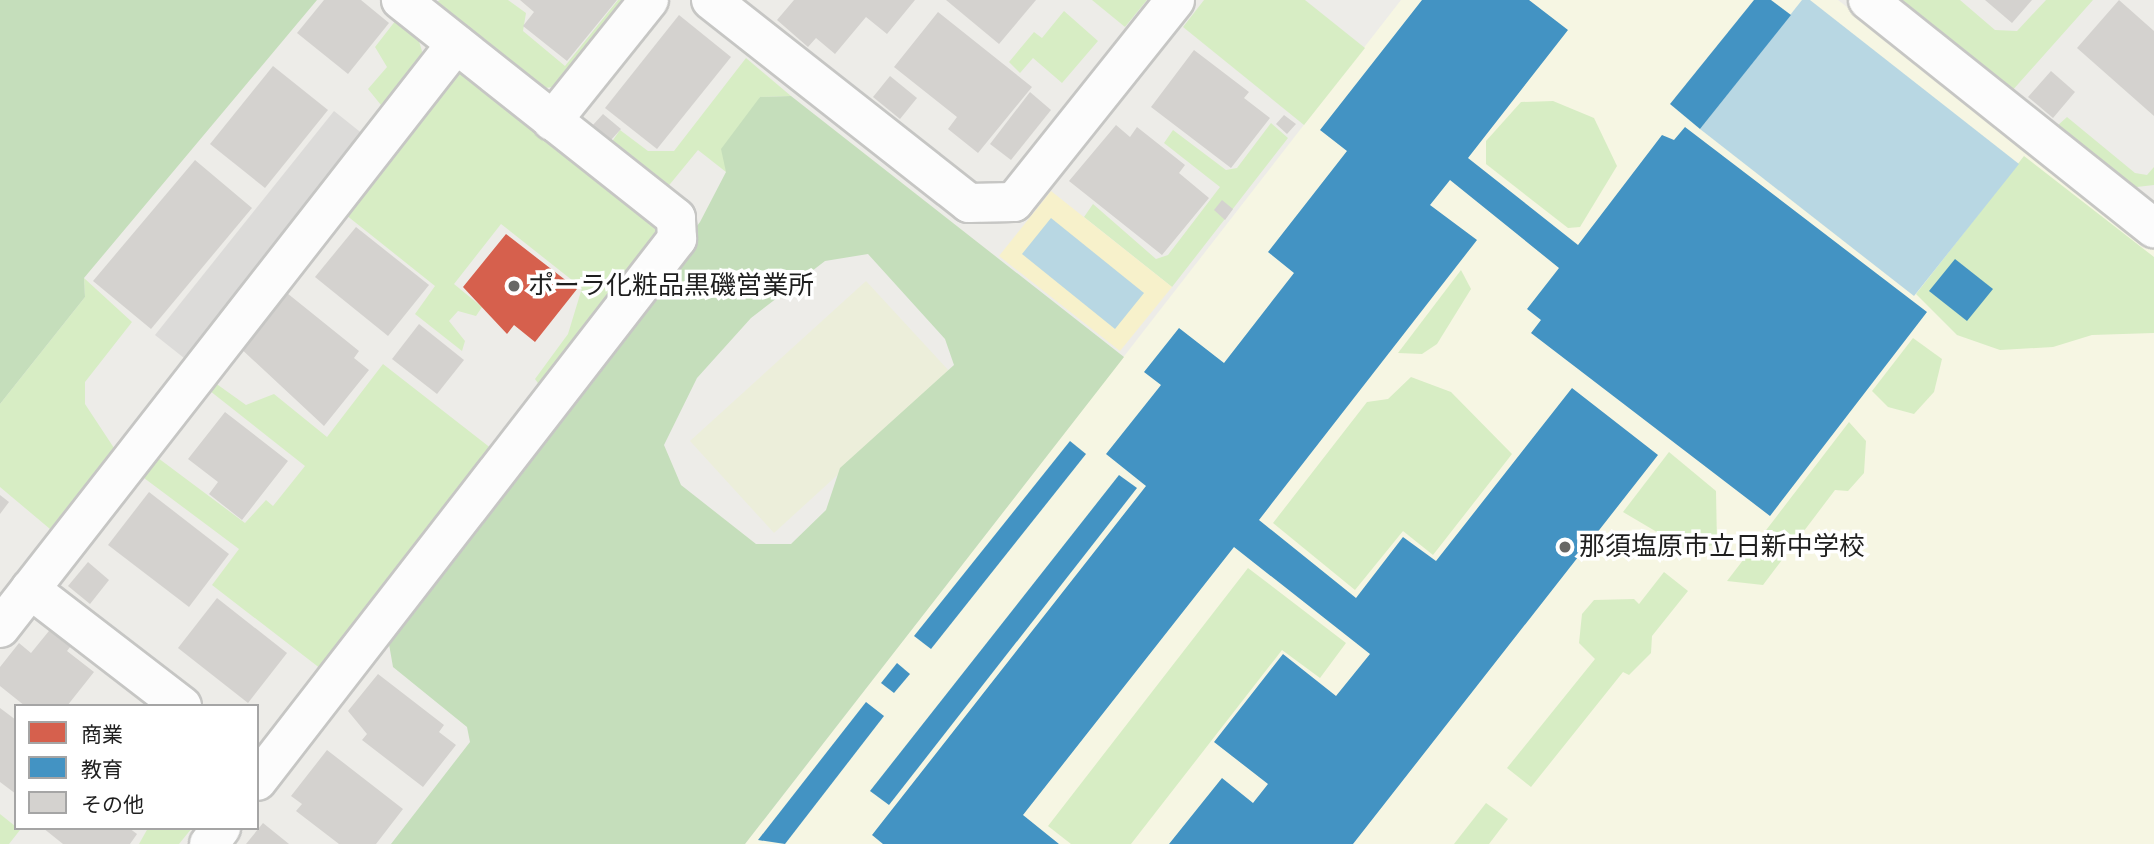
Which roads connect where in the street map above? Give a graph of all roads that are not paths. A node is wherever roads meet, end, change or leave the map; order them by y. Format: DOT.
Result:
graph roads {
  1 [pos="401,0"];
  2 [pos="649,0"];
  3 [pos="1175,0"];
  4 [pos="1868,0"];
  5 [pos="718,2"];
  6 [pos="456,44"];
  7 [pos="552,121"];
  8 [pos="2154,228"];
  9 [pos="30,589"];
  10 [pos="0,628"];
  11 [pos="179,704"];
  12 [pos="260,772"];
  1 -- 6 [label="street"];
  2 -- 7 [label="street"];
  3 -- 5 [label="street"];
  4 -- 8 [label="street"];
  6 -- 7 [label="street"];
  6 -- 9 [label="street"];
  7 -- 12 [label="street"];
  9 -- 10 [label="street"];
  9 -- 11 [label="street"];
}
